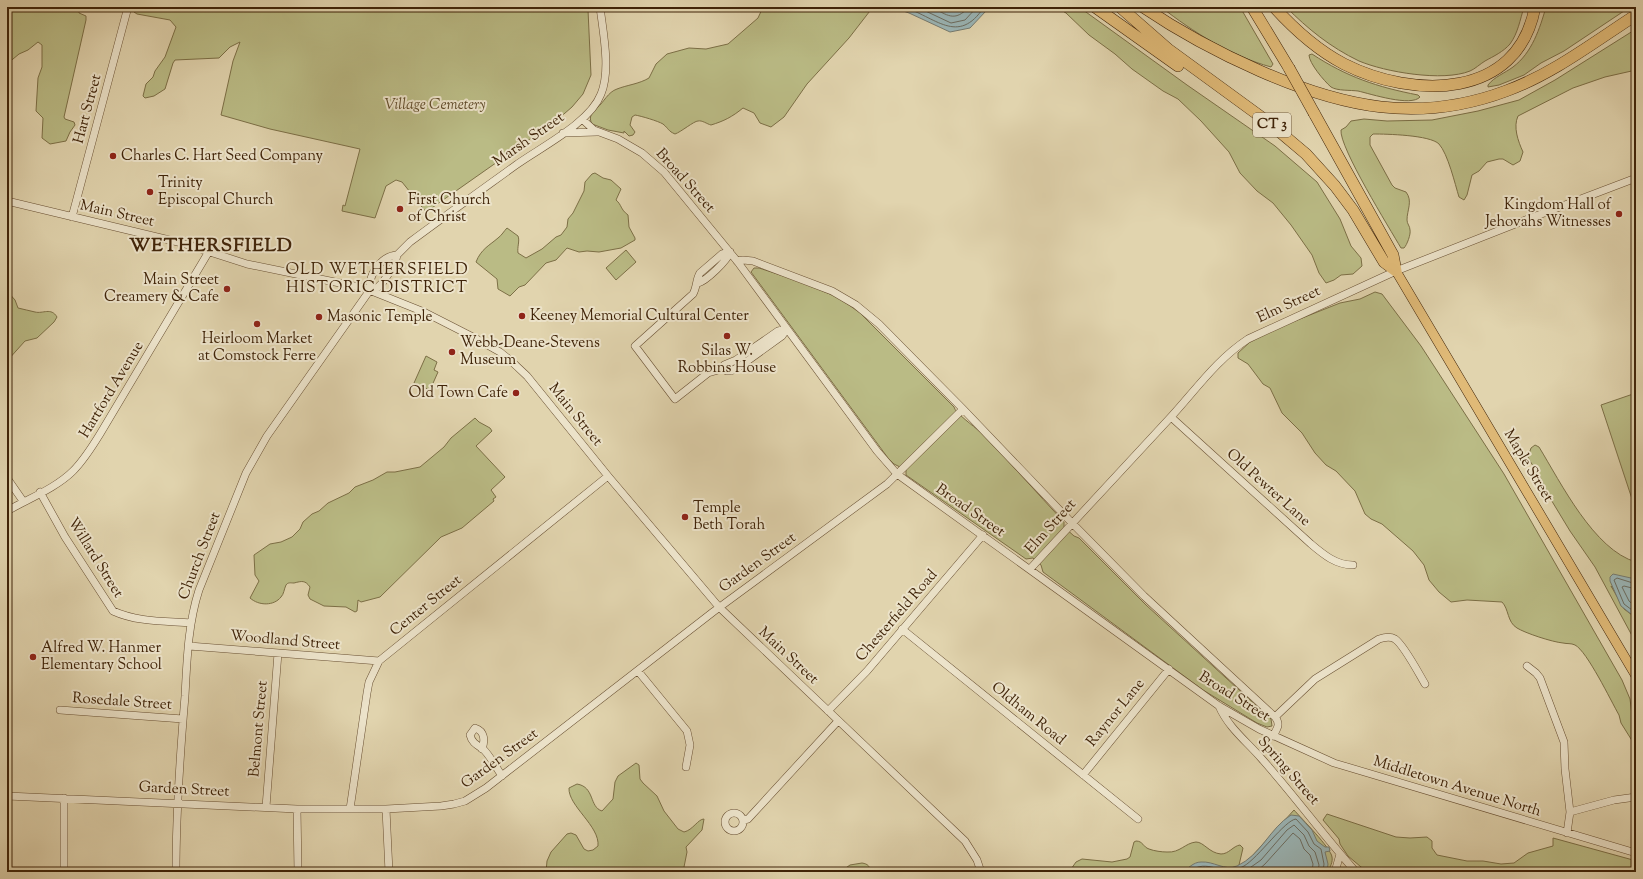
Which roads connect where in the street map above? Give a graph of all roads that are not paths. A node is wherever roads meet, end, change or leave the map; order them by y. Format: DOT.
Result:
graph roads {
  1 [pos="128,7"];
  2 [pos="600,7"];
  3 [pos="1095,7"];
  4 [pos="1120,7"];
  5 [pos="1143,7"];
  6 [pos="1252,7"];
  7 [pos="1274,7"];
  8 [pos="1535,7"];
  9 [pos="1636,15"];
  10 [pos="1217,85"];
  11 [pos="582,119"];
  12 [pos="599,132"];
  13 [pos="563,133"];
  14 [pos="1636,178"];
  15 [pos="7,201"];
  16 [pos="72,217"];
  17 [pos="730,252"];
  18 [pos="208,253"];
  19 [pos="397,255"];
  20 [pos="738,261"];
  21 [pos="1396,271"];
  22 [pos="370,290"];
  23 [pos="787,328"];
  24 [pos="963,409"];
  25 [pos="1171,417"];
  26 [pos="897,474"];
  27 [pos="608,476"];
  28 [pos="7,478"];
  29 [pos="40,492"];
  30 [pos="23,501"];
  31 [pos="7,510"];
  32 [pos="1072,524"];
  33 [pos="983,535"];
  34 [pos="1353,565"];
  35 [pos="1030,569"];
  36 [pos="719,607"];
  37 [pos="191,622"];
  38 [pos="902,629"];
  39 [pos="189,646"];
  40 [pos="278,653"];
  41 [pos="379,661"];
  42 [pos="1527,666"];
  43 [pos="1169,669"];
  44 [pos="638,670"];
  45 [pos="1636,676"];
  46 [pos="1425,684"];
  47 [pos="1219,706"];
  48 [pos="60,710"];
  49 [pos="828,711"];
  50 [pos="1275,717"];
  51 [pos="183,719"];
  52 [pos="838,721"];
  53 [pos="1273,736"];
  54 [pos="482,749"];
  55 [pos="686,767"];
  56 [pos="1083,775"];
  57 [pos="502,776"];
  58 [pos="7,796"];
  59 [pos="1636,797"];
  60 [pos="64,798"];
  61 [pos="176,802"];
  62 [pos="266,807"];
  63 [pos="297,809"];
  64 [pos="350,809"];
  65 [pos="386,809"];
  66 [pos="1570,812"];
  67 [pos="1138,819"];
  68 [pos="744,820"];
  69 [pos="1567,833"];
  70 [pos="1636,853"];
  71 [pos="1340,854"];
  72 [pos="64,872"];
  73 [pos="176,872"];
  74 [pos="298,872"];
  75 [pos="389,872"];
  76 [pos="980,872"];
  77 [pos="1335,872"];
  78 [pos="1356,872"];
  1 -- 16 [label="street, Hart Street"];
  2 -- 11 [label="street, Marsh Street"];
  3 -- 10 [label="highway"];
  4 -- 10 [label="highway, CT 3"];
  5 -- 9 [label="highway"];
  6 -- 21 [label="highway, CT 3, bridge"];
  7 -- 8 [label="highway"];
  10 -- 21 [label="highway, CT 3"];
  11 -- 12 [label="street, Broad Street"];
  11 -- 13 [label="street, Marsh Street"];
  12 -- 13 [label="street"];
  12 -- 17 [label="street, Broad Street"];
  13 -- 19 [label="street, Marsh Street"];
  14 -- 21 [label="street, Elm Street"];
  15 -- 16 [label="street, Main Street"];
  16 -- 18 [label="street, Main Street"];
  17 -- 20 [label="street, Broad Street"];
  17 -- 23 [label="street"];
  18 -- 22 [label="street, Main Street"];
  18 -- 29 [label="street, Hartford Avenue"];
  19 -- 22 [label="street, Marsh Street"];
  19 -- 22 [label="street, Marsh Street"];
  20 -- 23 [label="street, Broad Street"];
  20 -- 24 [label="street, Broad Street"];
  21 -- 25 [label="street, Elm Street"];
  21 -- 45 [label="main road, Maple Street / CT 3"];
  22 -- 27 [label="street, Main Street"];
  22 -- 37 [label="street, Church Street"];
  23 -- 26 [label="street, Broad Street"];
  24 -- 26 [label="street, Garden Street"];
  24 -- 32 [label="street, Broad Street"];
  25 -- 32 [label="street, Elm Street"];
  25 -- 34 [label="street, Old Pewter Lane"];
  26 -- 33 [label="street, Broad Street"];
  26 -- 36 [label="street, Garden Street"];
  27 -- 36 [label="street, Main Street"];
  27 -- 41 [label="street, Center Street"];
  28 -- 30 [label="street"];
  29 -- 30 [label="street, Hartford Avenue"];
  29 -- 37 [label="street, Willard Street"];
  30 -- 31 [label="street, Hartford Avenue"];
  32 -- 35 [label="street, Elm Street"];
  32 -- 50 [label="street, Broad Street"];
  33 -- 35 [label="street, Broad Street"];
  33 -- 38 [label="street, Chesterfield Road"];
  35 -- 43 [label="street, Broad Street"];
  36 -- 44 [label="street, Garden Street"];
  36 -- 49 [label="street, Main Street"];
  37 -- 39 [label="street, Church Street"];
  38 -- 49 [label="street, Chesterfield Road"];
  38 -- 56 [label="street, Oldham Road"];
  39 -- 40 [label="street, Woodland Street"];
  39 -- 51 [label="street, Church Street"];
  40 -- 41 [label="street, Woodland Street"];
  40 -- 62 [label="street, Belmont Street"];
  41 -- 64 [label="street, Center Street"];
  42 -- 66 [label="street"];
  43 -- 47 [label="street, Broad Street"];
  43 -- 56 [label="street, Raynor Lane"];
  44 -- 55 [label="street"];
  44 -- 57 [label="street, Garden Street"];
  46 -- 50 [label="street"];
  47 -- 53 [label="street, Broad Street"];
  47 -- 71 [label="street, Spring Street"];
  48 -- 51 [label="street, Rosedale Street"];
  49 -- 52 [label="street, Main Street"];
  50 -- 53 [label="street, Broad Street"];
  51 -- 61 [label="street, Church Street"];
  52 -- 68 [label="street"];
  52 -- 76 [label="street, Main Street"];
  53 -- 69 [label="street, Middletown Avenue North"];
  54 -- 57 [label="street"];
  56 -- 67 [label="street, Oldham Road"];
  57 -- 65 [label="street, Garden Street"];
  58 -- 60 [label="street, Garden Street"];
  59 -- 66 [label="street"];
  60 -- 61 [label="street, Garden Street"];
  60 -- 72 [label="street"];
  61 -- 62 [label="street, Garden Street"];
  61 -- 73 [label="street, Church Street"];
  62 -- 63 [label="street, Garden Street"];
  63 -- 64 [label="street, Garden Street"];
  63 -- 74 [label="street"];
  64 -- 65 [label="street, Garden Street"];
  65 -- 75 [label="street"];
  66 -- 69 [label="street"];
  69 -- 70 [label="street, Middletown Avenue North"];
  71 -- 77 [label="street"];
  71 -- 78 [label="street, Spring Street"];
}
